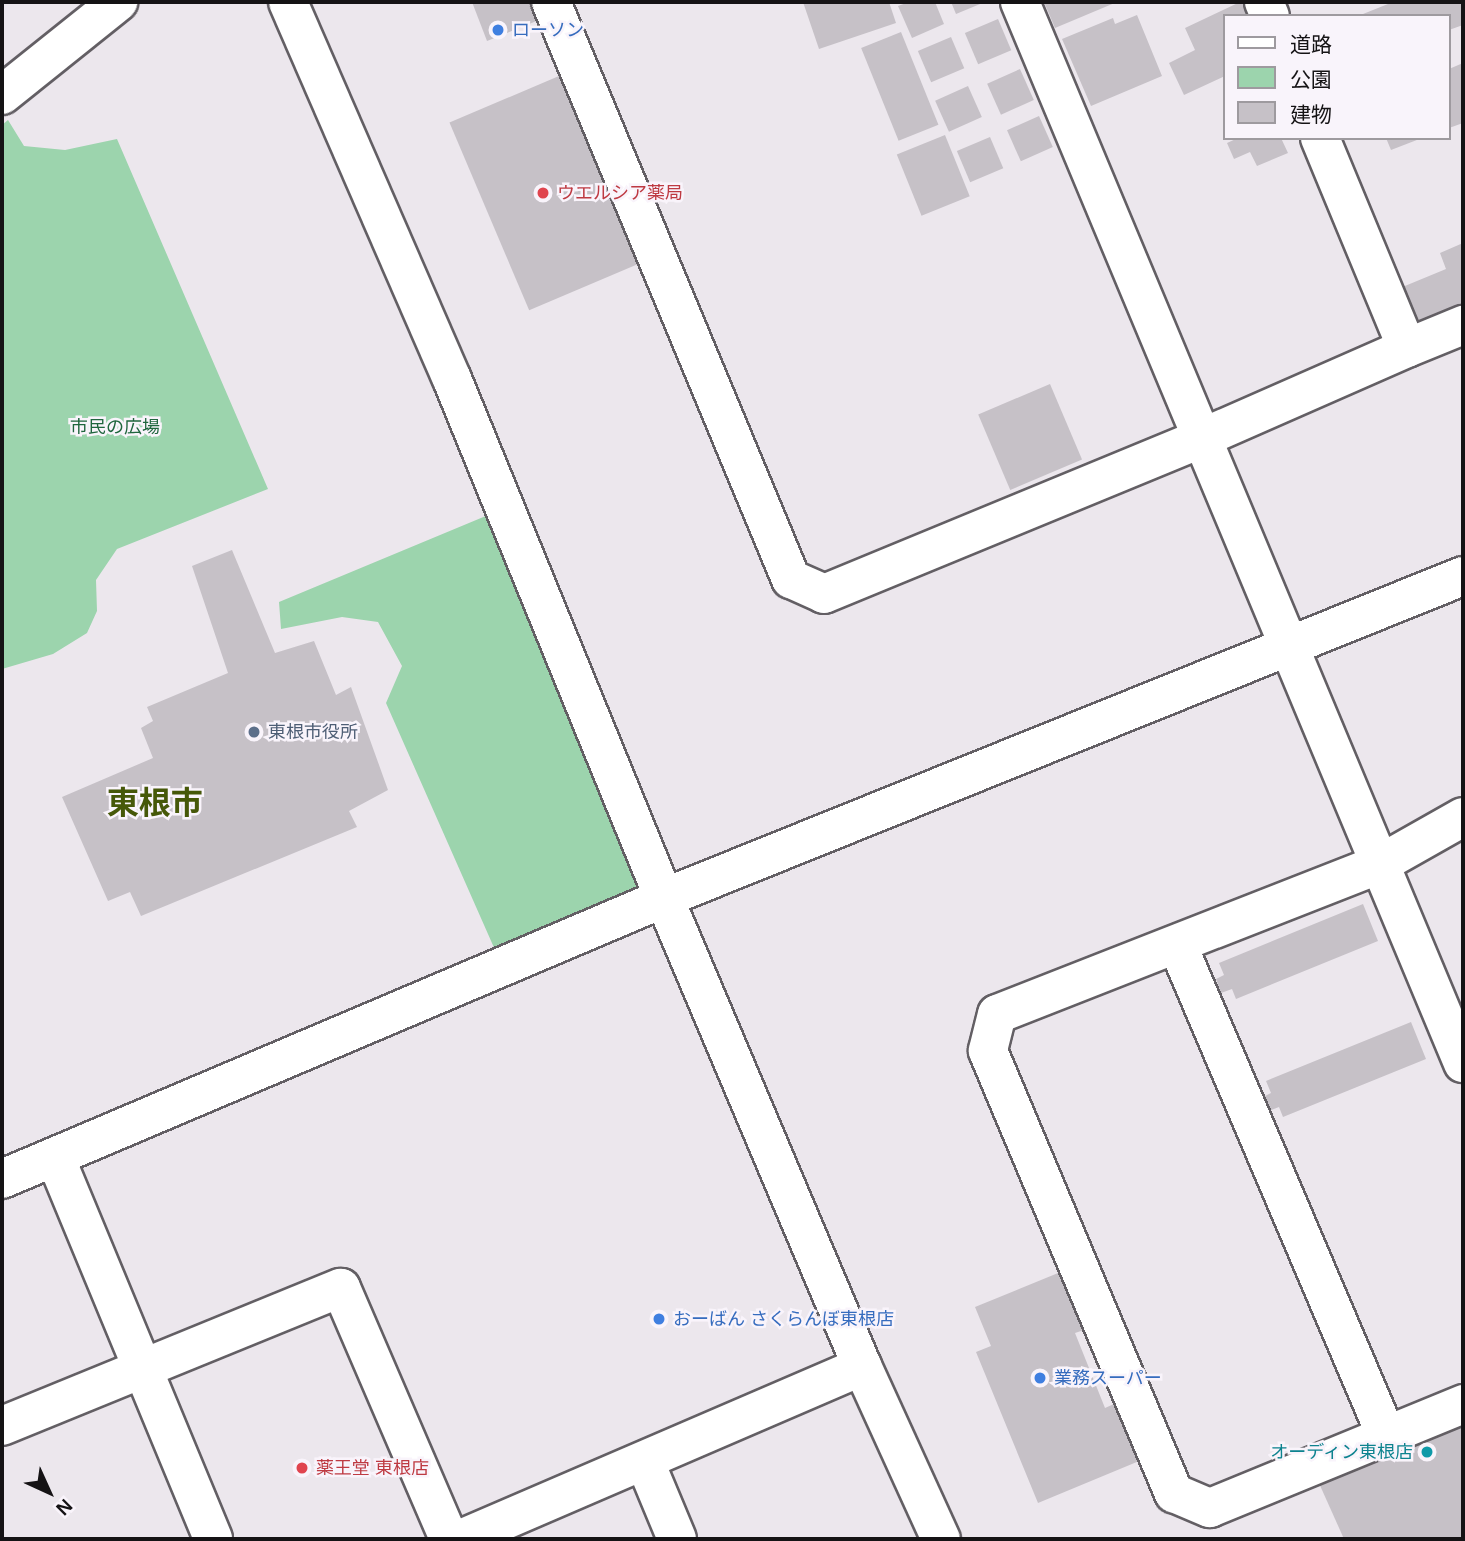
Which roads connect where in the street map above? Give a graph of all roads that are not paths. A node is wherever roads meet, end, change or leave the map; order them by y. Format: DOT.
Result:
graph roads {
  1 [pos="118,2"];
  2 [pos="288,2"];
  3 [pos="551,2"];
  4 [pos="1020,2"];
  5 [pos="2,95"];
  6 [pos="1321,140"];
  7 [pos="1463,325"];
  8 [pos="1407,348"];
  9 [pos="1202,438"];
  10 [pos="1463,576"];
  11 [pos="1289,647"];
  12 [pos="1463,817"];
  13 [pos="1380,864"];
  14 [pos="664,898"];
  15 [pos="1177,944"];
  16 [pos="1462,1055"];
  17 [pos="55,1157"];
  18 [pos="2,1179"];
  19 [pos="862,1366"];
  20 [pos="143,1368"];
  21 [pos="1463,1404"];
  22 [pos="2,1426"];
  23 [pos="1386,1435"];
  24 [pos="645,1462"];
  25 [pos="213,1539"];
  26 [pos="449,1539"];
  27 [pos="461,1539"];
  28 [pos="677,1539"];
  29 [pos="941,1539"];
  1 -- 5 [label="street"];
  2 -- 14 [label="street"];
  3 -- 9 [label="street"];
  4 -- 9 [label="street"];
  6 -- 8 [label="street"];
  7 -- 8 [label="street"];
  8 -- 9 [label="street"];
  9 -- 11 [label="street"];
  10 -- 11 [label="street"];
  11 -- 13 [label="street"];
  11 -- 14 [label="street"];
  12 -- 13 [label="street"];
  13 -- 15 [label="street"];
  13 -- 16 [label="street"];
  14 -- 17 [label="street"];
  14 -- 19 [label="street"];
  15 -- 23 [label="street"];
  15 -- 23 [label="street"];
  17 -- 18 [label="street"];
  17 -- 20 [label="street"];
  19 -- 24 [label="street"];
  19 -- 29 [label="street"];
  20 -- 22 [label="street"];
  20 -- 25 [label="street"];
  20 -- 26 [label="street"];
  21 -- 23 [label="street"];
  24 -- 27 [label="street"];
  24 -- 28 [label="street"];
}
